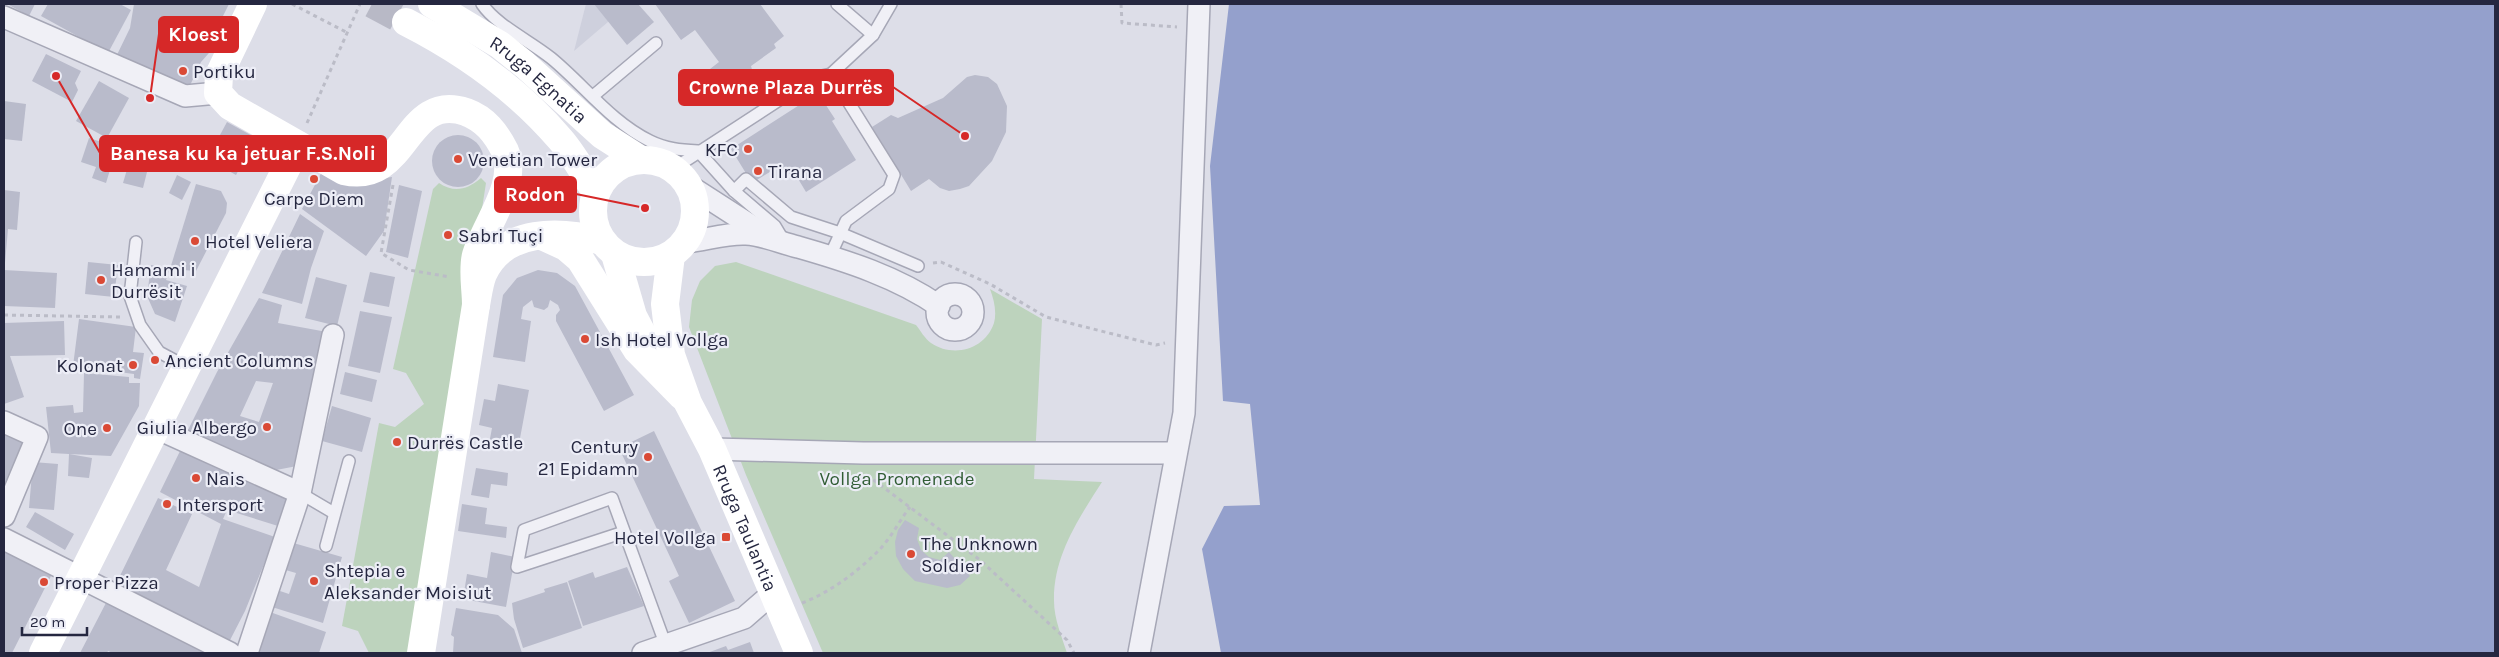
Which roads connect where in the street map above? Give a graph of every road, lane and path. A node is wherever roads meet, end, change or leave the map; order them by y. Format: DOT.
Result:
graph roads {
  1 [pos="253,4"];
  2 [pos="292,4"];
  3 [pos="360,4"];
  4 [pos="432,4"];
  5 [pos="482,4"];
  6 [pos="837,4"];
  7 [pos="891,4"];
  8 [pos="1120,4"];
  9 [pos="1199,4"];
  10 [pos="4,17"];
  11 [pos="406,22"];
  12 [pos="1198,29"];
  13 [pos="346,32"];
  14 [pos="873,35"];
  15 [pos="656,43"];
  16 [pos="831,74"];
  17 [pos="218,93"];
  18 [pos="593,96"];
  19 [pos="298,144"];
  20 [pos="698,151"];
  21 [pos="641,160"];
  22 [pos="378,167"];
  23 [pos="681,177"];
  24 [pos="734,190"];
  25 [pos="596,193"];
  26 [pos="491,219"];
  27 [pos="840,233"];
  28 [pos="527,238"];
  29 [pos="778,241"];
  30 [pos="136,242"];
  31 [pos="609,248"];
  32 [pos="679,248"];
  33 [pos="830,256"];
  34 [pos="918,266"];
  35 [pos="476,293"];
  36 [pos="939,306"];
  37 [pos="4,315"];
  38 [pos="138,318"];
  39 [pos="333,335"];
  40 [pos="1186,340"];
  41 [pos="187,367"];
  42 [pos="688,403"];
  43 [pos="4,422"];
  44 [pos="156,428"];
  45 [pos="712,449"];
  46 [pos="863,453"];
  47 [pos="1175,453"];
  48 [pos="349,461"];
  49 [pos="300,493"];
  50 [pos="910,507"];
  51 [pos="334,513"];
  52 [pos="4,516"];
  53 [pos="624,532"];
  54 [pos="4,539"];
  55 [pos="326,546"];
  56 [pos="80,578"];
  57 [pos="778,601"];
  58 [pos="668,650"];
  59 [pos="43,653"];
  60 [pos="230,653"];
  61 [pos="247,653"];
  62 [pos="421,653"];
  63 [pos="643,653"];
  64 [pos="799,653"];
  65 [pos="1074,653"];
  66 [pos="1140,653"];
  1 -- 17 [label="main road"];
  2 -- 13 [label="path"];
  3 -- 13 [label="path"];
  4 -- 21 [label="main road, Rruga Egnatia"];
  5 -- 18 [label="lane"];
  6 -- 14 [label="lane"];
  7 -- 14 [label="lane"];
  8 -- 12 [label="path"];
  9 -- 12 [label="street"];
  10 -- 17 [label="street"];
  11 -- 25 [label="main road, Rruga Egnatia"];
  12 -- 40 [label="street"];
  13 -- 19 [label="path"];
  14 -- 16 [label="lane"];
  15 -- 18 [label="lane"];
  16 -- 20 [label="lane"];
  16 -- 27 [label="lane"];
  17 -- 19 [label="main road"];
  18 -- 20 [label="lane"];
  19 -- 22 [label="main road"];
  19 -- 41 [label="main road"];
  20 -- 23 [label="lane"];
  20 -- 24 [label="lane"];
  21 -- 23 [label="main road"];
  21 -- 25 [label="main road"];
  22 -- 26 [label="main road"];
  22 -- 35 [label="path"];
  23 -- 29 [label="street"];
  23 -- 32 [label="main road"];
  24 -- 27 [label="lane"];
  24 -- 29 [label="lane"];
  25 -- 31 [label="main road"];
  26 -- 28 [label="main road"];
  26 -- 35 [label="main road"];
  27 -- 33 [label="lane"];
  27 -- 34 [label="lane"];
  28 -- 31 [label="main road"];
  28 -- 35 [label="main road"];
  28 -- 42 [label="main road"];
  29 -- 32 [label="street"];
  29 -- 33 [label="street"];
  30 -- 38 [label="lane"];
  31 -- 32 [label="main road"];
  31 -- 42 [label="main road, Rruga Taulantia"];
  32 -- 42 [label="main road, Rruga Taulantia"];
  33 -- 36 [label="street"];
  34 -- 40 [label="path"];
  35 -- 62 [label="main road"];
  37 -- 38 [label="path"];
  38 -- 41 [label="lane"];
  39 -- 49 [label="street"];
  40 -- 47 [label="street"];
  41 -- 44 [label="main road"];
  42 -- 45 [label="main road, Rruga Taulantia"];
  43 -- 52 [label="street"];
  44 -- 49 [label="street"];
  44 -- 56 [label="main road"];
  45 -- 46 [label="street"];
  45 -- 57 [label="main road, Rruga Taulantia"];
  46 -- 47 [label="street"];
  46 -- 50 [label="path"];
  47 -- 66 [label="street"];
  48 -- 51 [label="lane"];
  49 -- 51 [label="lane"];
  49 -- 61 [label="street"];
  50 -- 57 [label="path"];
  50 -- 65 [label="path"];
  51 -- 55 [label="lane"];
  53 -- 53 [label="lane"];
  53 -- 58 [label="lane"];
  54 -- 56 [label="street"];
  56 -- 59 [label="main road"];
  56 -- 60 [label="street"];
  57 -- 58 [label="street"];
  57 -- 64 [label="main road, Rruga Taulantia"];
  58 -- 63 [label="street"];
}
